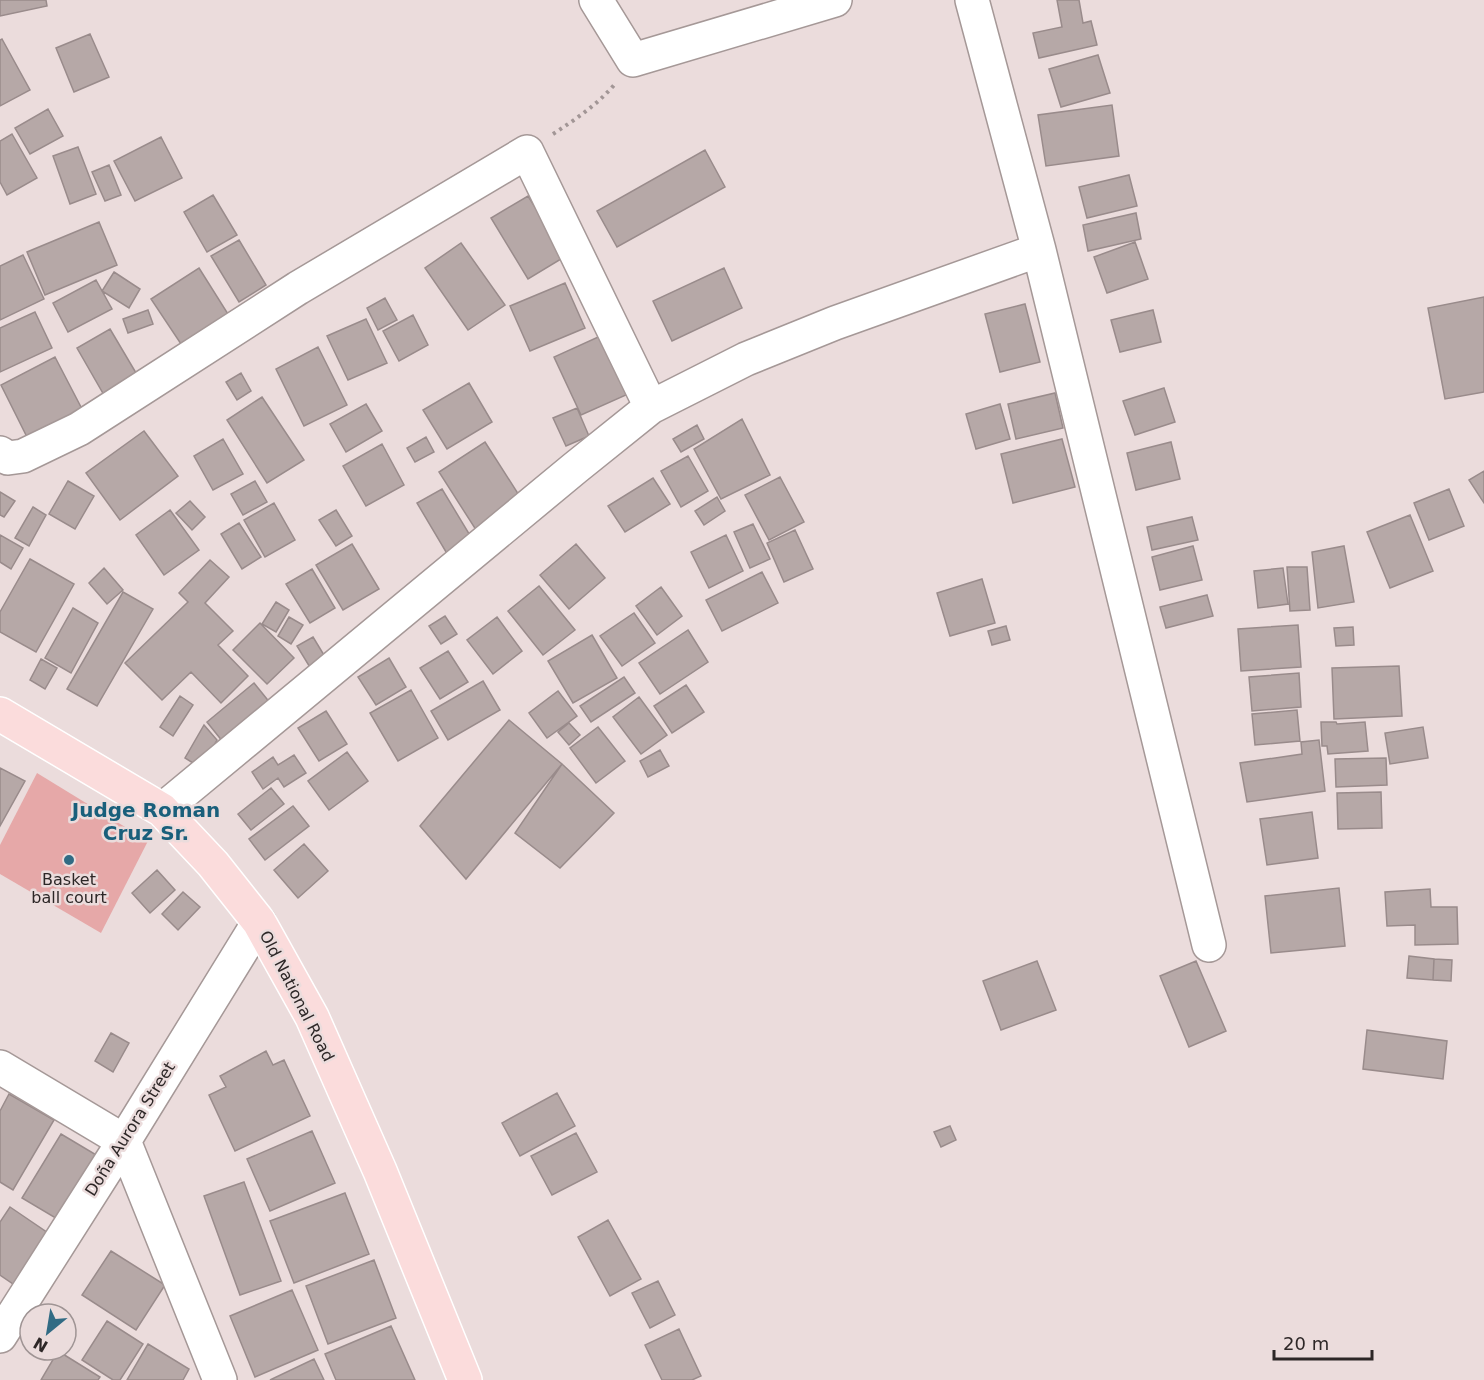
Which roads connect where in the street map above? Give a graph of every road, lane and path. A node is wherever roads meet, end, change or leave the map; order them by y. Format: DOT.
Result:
graph roads {
  1 [pos="596,0"];
  2 [pos="836,0"];
  3 [pos="972,0"];
  4 [pos="633,60"];
  5 [pos="527,152"];
  6 [pos="1039,250"];
  7 [pos="651,407"];
  8 [pos="0,453"];
  9 [pos="0,714"];
  10 [pos="162,810"];
  11 [pos="259,922"];
  12 [pos="1209,945"];
  13 [pos="0,1067"];
  14 [pos="124,1141"];
  15 [pos="5,1315"];
  16 [pos="213,1375"];
  17 [pos="465,1380"];
  1 -- 4 [label="street"];
  2 -- 4 [label="street"];
  3 -- 6 [label="street"];
  4 -- 5 [label="path"];
  5 -- 7 [label="street"];
  5 -- 8 [label="street"];
  6 -- 7 [label="street"];
  6 -- 12 [label="street"];
  7 -- 10 [label="street"];
  9 -- 10 [label="main road, Old National Road"];
  10 -- 11 [label="main road, Old National Road"];
  11 -- 14 [label="street, Doña Aurora Street"];
  11 -- 17 [label="main road, Old National Road"];
  13 -- 14 [label="street"];
  14 -- 15 [label="street, Doña Aurora Street"];
  14 -- 16 [label="street"];
}
